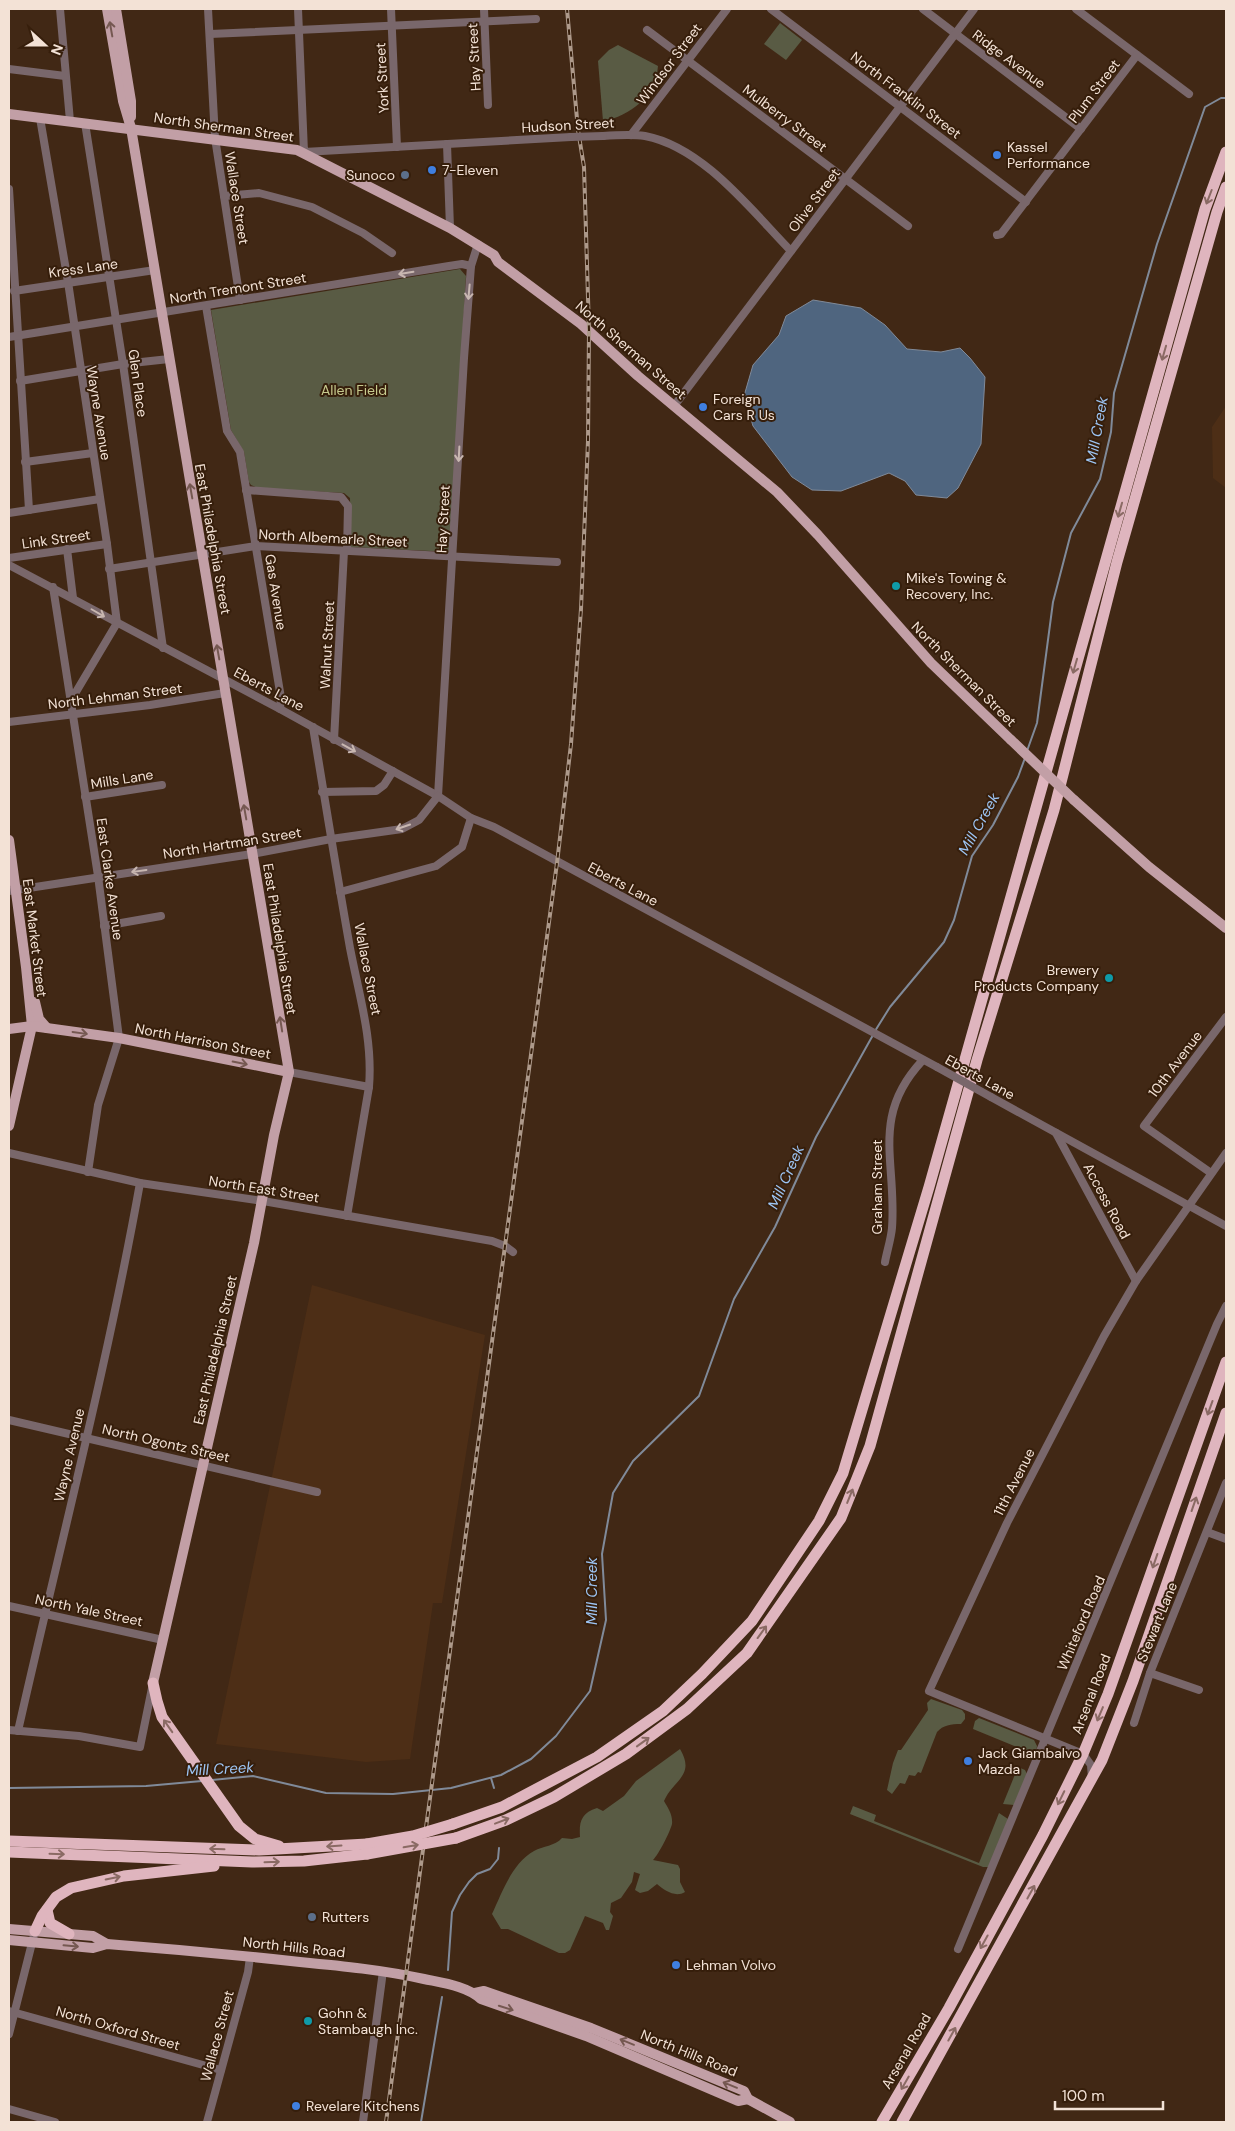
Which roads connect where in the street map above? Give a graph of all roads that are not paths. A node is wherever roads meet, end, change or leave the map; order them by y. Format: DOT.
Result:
graph roads {
  1 [pos="60,9"];
  2 [pos="107,9"];
  3 [pos="116,9"];
  4 [pos="208,9"];
  5 [pos="298,9"];
  6 [pos="391,9"];
  7 [pos="484,9"];
  8 [pos="727,9"];
  9 [pos="771,9"];
  10 [pos="923,9"];
  11 [pos="974,9"];
  12 [pos="1076,9"];
  13 [pos="536,19"];
  14 [pos="484,21"];
  15 [pos="392,25"];
  16 [pos="299,30"];
  17 [pos="647,30"];
  18 [pos="955,33"];
  19 [pos="210,34"];
  20 [pos="1137,55"];
  21 [pos="688,61"];
  22 [pos="9,69"];
  23 [pos="65,76"];
  24 [pos="1189,94"];
  25 [pos="488,105"];
  26 [pos="900,106"];
  27 [pos="9,114"];
  28 [pos="40,118"];
  29 [pos="70,121"];
  30 [pos="85,123"];
  31 [pos="131,128"];
  32 [pos="1081,129"];
  33 [pos="631,134"];
  34 [pos="215,138"];
  35 [pos="447,144"];
  36 [pos="397,147"];
  37 [pos="304,152"];
  38 [pos="1226,152"];
  39 [pos="845,179"];
  40 [pos="1226,187"];
  41 [pos="9,189"];
  42 [pos="224,196"];
  43 [pos="1026,202"];
  44 [pos="908,226"];
  45 [pos="450,228"];
  46 [pos="997,235"];
  47 [pos="478,244"];
  48 [pos="791,251"];
  49 [pos="392,253"];
  50 [pos="471,266"];
  51 [pos="155,270"];
  52 [pos="108,278"];
  53 [pos="68,282"];
  54 [pos="14,291"];
  55 [pos="240,300"];
  56 [pos="206,306"];
  57 [pos="162,313"];
  58 [pos="116,320"];
  59 [pos="74,327"];
  60 [pos="13,337"];
  61 [pos="169,359"];
  62 [pos="124,364"];
  63 [pos="80,371"];
  64 [pos="20,381"];
  65 [pos="674,406"];
  66 [pos="93,453"];
  67 [pos="25,462"];
  68 [pos="246,490"];
  69 [pos="100,499"];
  70 [pos="29,510"];
  71 [pos="9,513"];
  72 [pos="107,544"];
  73 [pos="256,546"];
  74 [pos="66,549"];
  75 [pos="346,551"];
  76 [pos="201,554"];
  77 [pos="453,556"];
  78 [pos="9,558"];
  79 [pos="150,562"];
  80 [pos="557,562"];
  81 [pos="9,565"];
  82 [pos="109,568"];
  83 [pos="53,587"];
  84 [pos="73,598"];
  85 [pos="117,623"];
  86 [pos="163,648"];
  87 [pos="222,678"];
  88 [pos="225,693"];
  89 [pos="70,702"];
  90 [pos="280,709"];
  91 [pos="72,714"];
  92 [pos="9,722"];
  93 [pos="313,727"];
  94 [pos="334,740"];
  95 [pos="393,771"];
  96 [pos="162,785"];
  97 [pos="322,792"];
  98 [pos="438,796"];
  99 [pos="85,797"];
  100 [pos="471,818"];
  101 [pos="331,839"];
  102 [pos="9,840"];
  103 [pos="252,854"];
  104 [pos="98,876"];
  105 [pos="12,891"];
  106 [pos="340,892"];
  107 [pos="161,916"];
  108 [pos="104,926"];
  109 [pos="1226,928"];
  110 [pos="26,967"];
  111 [pos="1226,1017"];
  112 [pos="32,1026"];
  113 [pos="47,1028"];
  114 [pos="9,1029"];
  115 [pos="119,1038"];
  116 [pos="922,1060"];
  117 [pos="289,1072"];
  118 [pos="369,1087"];
  119 [pos="16,1097"];
  120 [pos="9,1105"];
  121 [pos="9,1126"];
  122 [pos="1056,1133"];
  123 [pos="1226,1152"];
  124 [pos="9,1153"];
  125 [pos="88,1172"];
  126 [pos="1211,1172"];
  127 [pos="140,1183"];
  128 [pos="263,1202"];
  129 [pos="1189,1205"];
  130 [pos="347,1216"];
  131 [pos="1226,1226"];
  132 [pos="513,1252"];
  133 [pos="885,1262"];
  134 [pos="1136,1281"];
  135 [pos="1226,1306"];
  136 [pos="1226,1362"];
  137 [pos="1226,1413"];
  138 [pos="9,1420"];
  139 [pos="86,1437"];
  140 [pos="203,1464"];
  141 [pos="1226,1483"];
  142 [pos="317,1492"];
  143 [pos="1207,1532"];
  144 [pos="1226,1539"];
  145 [pos="9,1606"];
  146 [pos="45,1613"];
  147 [pos="163,1640"];
  148 [pos="1150,1672"];
  149 [pos="153,1683"];
  150 [pos="1199,1690"];
  151 [pos="1134,1723"];
  152 [pos="9,1730"];
  153 [pos="18,1731"];
  154 [pos="1046,1740"];
  155 [pos="1083,1754"];
  156 [pos="1092,1780"];
  157 [pos="9,1841"];
  158 [pos="301,1849"];
  159 [pos="367,1849"];
  160 [pos="9,1852"];
  161 [pos="252,1862"];
  162 [pos="47,1910"];
  163 [pos="9,1929"];
  164 [pos="68,1934"];
  165 [pos="34,1937"];
  166 [pos="9,1940"];
  167 [pos="108,1944"];
  168 [pos="958,1949"];
  169 [pos="250,1956"];
  170 [pos="383,1972"];
  171 [pos="12,2012"];
  172 [pos="9,2034"];
  173 [pos="221,2070"];
  174 [pos="9,2110"];
  175 [pos="55,2122"];
  176 [pos="207,2122"];
  177 [pos="363,2122"];
  178 [pos="790,2122"];
  179 [pos="882,2122"];
  180 [pos="902,2122"];
  1 -- 23 [label="street"];
  31 -- 2 [label="main road, East Philadelphia Street, one-way"];
  3 -- 31 [label="main road, East Philadelphia Street"];
  4 -- 19 [label="street, Wallace Street"];
  5 -- 16 [label="street"];
  6 -- 15 [label="street, York Street"];
  7 -- 14 [label="street, Hay Street"];
  8 -- 21 [label="street, Windsor Street"];
  9 -- 26 [label="street, North Franklin Street"];
  10 -- 18 [label="street, Ridge Avenue"];
  11 -- 18 [label="street, Olive Street"];
  12 -- 20 [label="street"];
  13 -- 14 [label="street"];
  14 -- 15 [label="street"];
  14 -- 25 [label="street, Hay Street"];
  15 -- 16 [label="street"];
  15 -- 36 [label="street, York Street"];
  16 -- 19 [label="street"];
  16 -- 37 [label="street"];
  17 -- 21 [label="street, Mulberry Street"];
  18 -- 26 [label="street, Olive Street"];
  18 -- 32 [label="street, Ridge Avenue"];
  19 -- 34 [label="street, Wallace Street"];
  20 -- 24 [label="street"];
  20 -- 32 [label="street, Plum Street"];
  21 -- 33 [label="street, Windsor Street"];
  21 -- 39 [label="street, Mulberry Street"];
  22 -- 23 [label="street"];
  23 -- 29 [label="street"];
  26 -- 39 [label="street, Olive Street"];
  26 -- 43 [label="street, North Franklin Street"];
  27 -- 28 [label="main road, North Sherman Street"];
  28 -- 29 [label="main road, North Sherman Street"];
  28 -- 53 [label="street, Wayne Avenue"];
  29 -- 30 [label="main road, North Sherman Street"];
  30 -- 31 [label="main road, North Sherman Street"];
  30 -- 52 [label="street, Glen Place"];
  31 -- 34 [label="main road, North Sherman Street"];
  31 -- 51 [label="main road, East Philadelphia Street"];
  32 -- 43 [label="street, Plum Street"];
  33 -- 35 [label="street, Hudson Street, bridge"];
  33 -- 48 [label="street, Hudson Street"];
  34 -- 37 [label="main road, North Sherman Street"];
  34 -- 42 [label="street, Wallace Street"];
  35 -- 36 [label="street, Hudson Street"];
  35 -- 45 [label="street"];
  36 -- 37 [label="street, Hudson Street"];
  37 -- 45 [label="main road, North Sherman Street"];
  38 -- 159 [label="highway, one-way, bridge"];
  39 -- 44 [label="street, Mulberry Street"];
  39 -- 48 [label="street, Olive Street"];
  159 -- 40 [label="highway, one-way, bridge"];
  41 -- 54 [label="street"];
  42 -- 49 [label="street"];
  42 -- 55 [label="street, Wallace Street"];
  43 -- 46 [label="street, Plum Street"];
  45 -- 47 [label="main road, North Sherman Street"];
  47 -- 50 [label="street, Hay Street"];
  47 -- 65 [label="main road, North Sherman Street"];
  48 -- 65 [label="street, Olive Street"];
  50 -- 55 [label="street, North Tremont Street, one-way"];
  50 -- 77 [label="street, Hay Street, one-way"];
  51 -- 52 [label="street, Kress Lane"];
  51 -- 57 [label="main road, East Philadelphia Street"];
  52 -- 53 [label="street, Kress Lane"];
  52 -- 58 [label="street, Glen Place"];
  53 -- 54 [label="street, Kress Lane"];
  53 -- 59 [label="street, Wayne Avenue"];
  54 -- 60 [label="street"];
  55 -- 56 [label="street, North Tremont Street"];
  56 -- 57 [label="street, North Tremont Street"];
  56 -- 68 [label="street, Gas Avenue"];
  57 -- 58 [label="street, North Tremont Street"];
  57 -- 61 [label="main road, East Philadelphia Street"];
  58 -- 59 [label="street, North Tremont Street"];
  58 -- 62 [label="street, Glen Place"];
  59 -- 60 [label="street, North Tremont Street"];
  59 -- 63 [label="street, Wayne Avenue"];
  60 -- 64 [label="street"];
  61 -- 62 [label="street"];
  76 -- 61 [label="main road, East Philadelphia Street, one-way"];
  62 -- 63 [label="street"];
  62 -- 79 [label="street, Glen Place"];
  63 -- 64 [label="street"];
  63 -- 66 [label="street, Wayne Avenue"];
  64 -- 67 [label="street"];
  65 -- 109 [label="main road, North Sherman Street, bridge"];
  66 -- 67 [label="street"];
  66 -- 69 [label="street, Wayne Avenue"];
  67 -- 70 [label="street"];
  68 -- 73 [label="street, Gas Avenue"];
  68 -- 75 [label="street, Walnut Street"];
  69 -- 70 [label="street"];
  69 -- 72 [label="street, Wayne Avenue"];
  70 -- 71 [label="street"];
  72 -- 74 [label="street, Link Street"];
  72 -- 82 [label="street, Wayne Avenue"];
  73 -- 75 [label="street, North Albemarle Street"];
  73 -- 76 [label="street, North Albemarle Street"];
  73 -- 90 [label="street, Gas Avenue"];
  74 -- 78 [label="street, Link Street"];
  74 -- 84 [label="street"];
  75 -- 77 [label="street, North Albemarle Street"];
  75 -- 94 [label="street, Walnut Street"];
  76 -- 79 [label="street, North Albemarle Street"];
  87 -- 76 [label="main road, East Philadelphia Street, one-way"];
  77 -- 80 [label="street, North Albemarle Street"];
  77 -- 98 [label="street, Hay Street"];
  79 -- 82 [label="street, North Albemarle Street"];
  79 -- 86 [label="street, Glen Place"];
  81 -- 83 [label="street, Eberts Lane"];
  82 -- 85 [label="street, Wayne Avenue"];
  83 -- 84 [label="street, Eberts Lane"];
  83 -- 89 [label="street, East Clarke Avenue"];
  84 -- 85 [label="street, Eberts Lane, one-way"];
  85 -- 86 [label="street, Eberts Lane"];
  85 -- 89 [label="street"];
  86 -- 87 [label="street, Eberts Lane"];
  87 -- 88 [label="main road, East Philadelphia Street"];
  87 -- 90 [label="street, Eberts Lane"];
  88 -- 91 [label="street, North Lehman Street"];
  103 -- 88 [label="main road, East Philadelphia Street, one-way"];
  89 -- 91 [label="street, East Clarke Avenue"];
  90 -- 93 [label="street, Eberts Lane"];
  91 -- 92 [label="street, North Lehman Street"];
  91 -- 99 [label="street, East Clarke Avenue"];
  93 -- 94 [label="street, Eberts Lane"];
  93 -- 97 [label="street, Wallace Street"];
  94 -- 95 [label="street, Eberts Lane, one-way"];
  95 -- 97 [label="street"];
  95 -- 98 [label="street, Eberts Lane"];
  96 -- 99 [label="street, Mills Lane"];
  97 -- 101 [label="street, Wallace Street"];
  98 -- 100 [label="street, Eberts Lane"];
  98 -- 101 [label="street, North Hartman Street, one-way"];
  99 -- 104 [label="street, East Clarke Avenue"];
  100 -- 106 [label="street"];
  100 -- 116 [label="street, Eberts Lane"];
  101 -- 103 [label="street, North Hartman Street"];
  101 -- 106 [label="street, Wallace Street"];
  102 -- 105 [label="main road, East Market Street"];
  103 -- 104 [label="street, North Hartman Street, one-way"];
  117 -- 103 [label="main road, East Philadelphia Street, one-way"];
  104 -- 105 [label="street, North Hartman Street"];
  104 -- 108 [label="street, East Clarke Avenue"];
  105 -- 110 [label="main road, East Market Street"];
  106 -- 118 [label="street, Wallace Street"];
  107 -- 108 [label="street"];
  108 -- 115 [label="street, East Clarke Avenue"];
  110 -- 112 [label="main road, East Market Street"];
  110 -- 113 [label="main road"];
  111 -- 126 [label="street, 10th Avenue"];
  112 -- 113 [label="main road, North Harrison Street"];
  112 -- 114 [label="main road, North Harrison Street"];
  112 -- 119 [label="main road, East Market Street"];
  113 -- 115 [label="main road, North Harrison Street, one-way"];
  115 -- 117 [label="main road, North Harrison Street, one-way"];
  115 -- 125 [label="street, East Clarke Avenue"];
  116 -- 122 [label="street, Eberts Lane, bridge"];
  116 -- 133 [label="street, Graham Street"];
  117 -- 118 [label="street, North Harrison Street"];
  117 -- 128 [label="main road, East Philadelphia Street"];
  118 -- 130 [label="street, Wallace Street"];
  119 -- 120 [label="street"];
  119 -- 121 [label="main road, East Market Street"];
  122 -- 129 [label="street, Eberts Lane"];
  122 -- 134 [label="street, Access Road"];
  123 -- 126 [label="street, 11th Avenue"];
  124 -- 125 [label="street, North East Street"];
  125 -- 127 [label="street, North East Street"];
  126 -- 129 [label="street, 11th Avenue"];
  127 -- 128 [label="street, North East Street"];
  127 -- 139 [label="street, Wayne Avenue"];
  128 -- 130 [label="street, North East Street"];
  128 -- 140 [label="main road, East Philadelphia Street"];
  129 -- 131 [label="street, Eberts Lane"];
  129 -- 134 [label="street, 11th Avenue"];
  130 -- 132 [label="street, North East Street"];
  134 -- 154 [label="street, 11th Avenue"];
  135 -- 154 [label="street, Whiteford Road"];
  136 -- 155 [label="highway, Arsenal Road, one-way"];
  156 -- 137 [label="highway, one-way"];
  138 -- 139 [label="street, North Ogontz Street"];
  139 -- 140 [label="street, North Ogontz Street"];
  139 -- 146 [label="street, Wayne Avenue"];
  140 -- 142 [label="street, North Ogontz Street"];
  140 -- 147 [label="main road, East Philadelphia Street"];
  141 -- 143 [label="street, Stewart Lane"];
  143 -- 144 [label="street"];
  143 -- 148 [label="street, Stewart Lane"];
  145 -- 146 [label="street, North Yale Street"];
  146 -- 147 [label="street, North Yale Street"];
  146 -- 153 [label="street, Wayne Avenue"];
  147 -- 149 [label="main road, East Philadelphia Street"];
  148 -- 150 [label="street"];
  148 -- 151 [label="street, Stewart Lane"];
  149 -- 153 [label="street, East Philadelphia Street"];
  158 -- 149 [label="highway, one-way"];
  152 -- 153 [label="street"];
  154 -- 155 [label="street, 11th Avenue"];
  154 -- 168 [label="street, Whiteford Road"];
  155 -- 156 [label="street"];
  155 -- 179 [label="highway, Arsenal Road, one-way"];
  180 -- 156 [label="highway, one-way"];
  158 -- 157 [label="highway, one-way"];
  159 -- 158 [label="highway, one-way"];
  161 -- 159 [label="highway, one-way"];
  160 -- 161 [label="highway, one-way"];
  162 -- 161 [label="highway, one-way"];
  162 -- 164 [label="highway"];
  162 -- 165 [label="highway"];
  163 -- 165 [label="main road, North Hills Road"];
  164 -- 165 [label="main road, North Hills Road"];
  164 -- 167 [label="main road, North Hills Road"];
  165 -- 166 [label="main road, North Hills Road"];
  165 -- 167 [label="main road, North Hills Road, one-way"];
  165 -- 171 [label="street"];
  167 -- 169 [label="main road, North Hills Road"];
  169 -- 170 [label="main road, North Hills Road"];
  169 -- 173 [label="street, Wallace Street"];
  170 -- 177 [label="street"];
  170 -- 178 [label="main road, North Hills Road"];
  171 -- 172 [label="street"];
  171 -- 173 [label="street, North Oxford Street"];
  173 -- 176 [label="street, Wallace Street"];
  174 -- 175 [label="street"];
}
